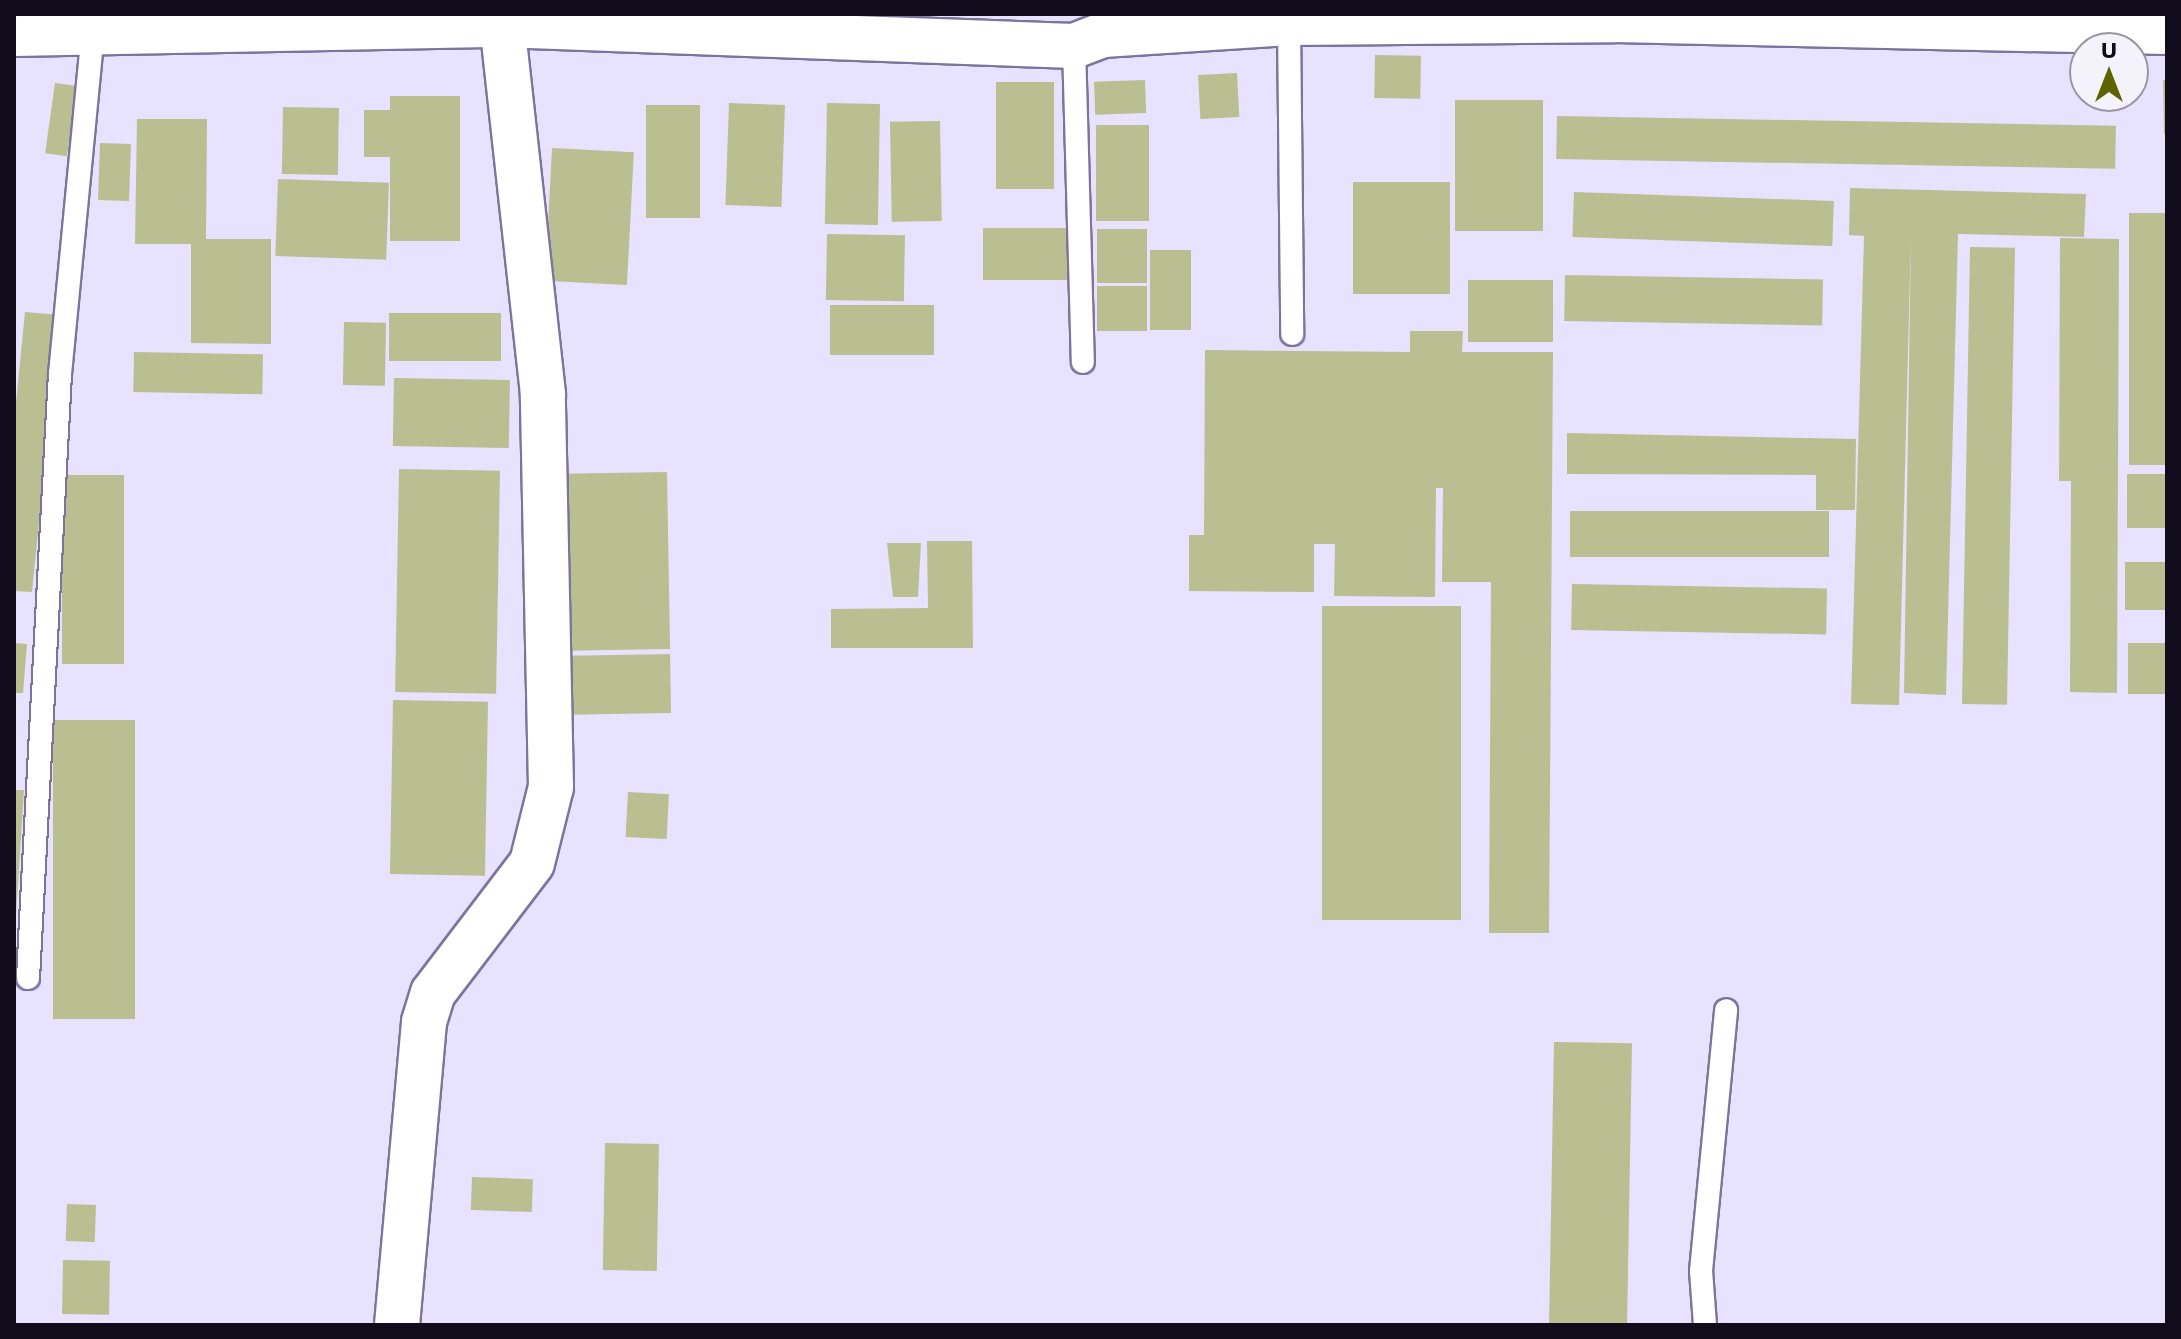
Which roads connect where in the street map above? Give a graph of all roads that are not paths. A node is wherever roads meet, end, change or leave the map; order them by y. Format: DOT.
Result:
graph roads {
  1 [pos="1289,23"];
  2 [pos="502,25"];
  3 [pos="93,29"];
  4 [pos="1093,32"];
  5 [pos="2167,32"];
  6 [pos="14,34"];
  7 [pos="1292,334"];
  8 [pos="1083,362"];
  9 [pos="28,978"];
  10 [pos="1726,1010"];
  11 [pos="397,1325"];
  12 [pos="1705,1325"];
  1 -- 4 [label="street"];
  1 -- 5 [label="street"];
  1 -- 7 [label="lane"];
  2 -- 3 [label="street"];
  2 -- 4 [label="street"];
  2 -- 11 [label="street"];
  3 -- 6 [label="street"];
  3 -- 9 [label="lane"];
  4 -- 8 [label="lane"];
  10 -- 12 [label="lane"];
}
